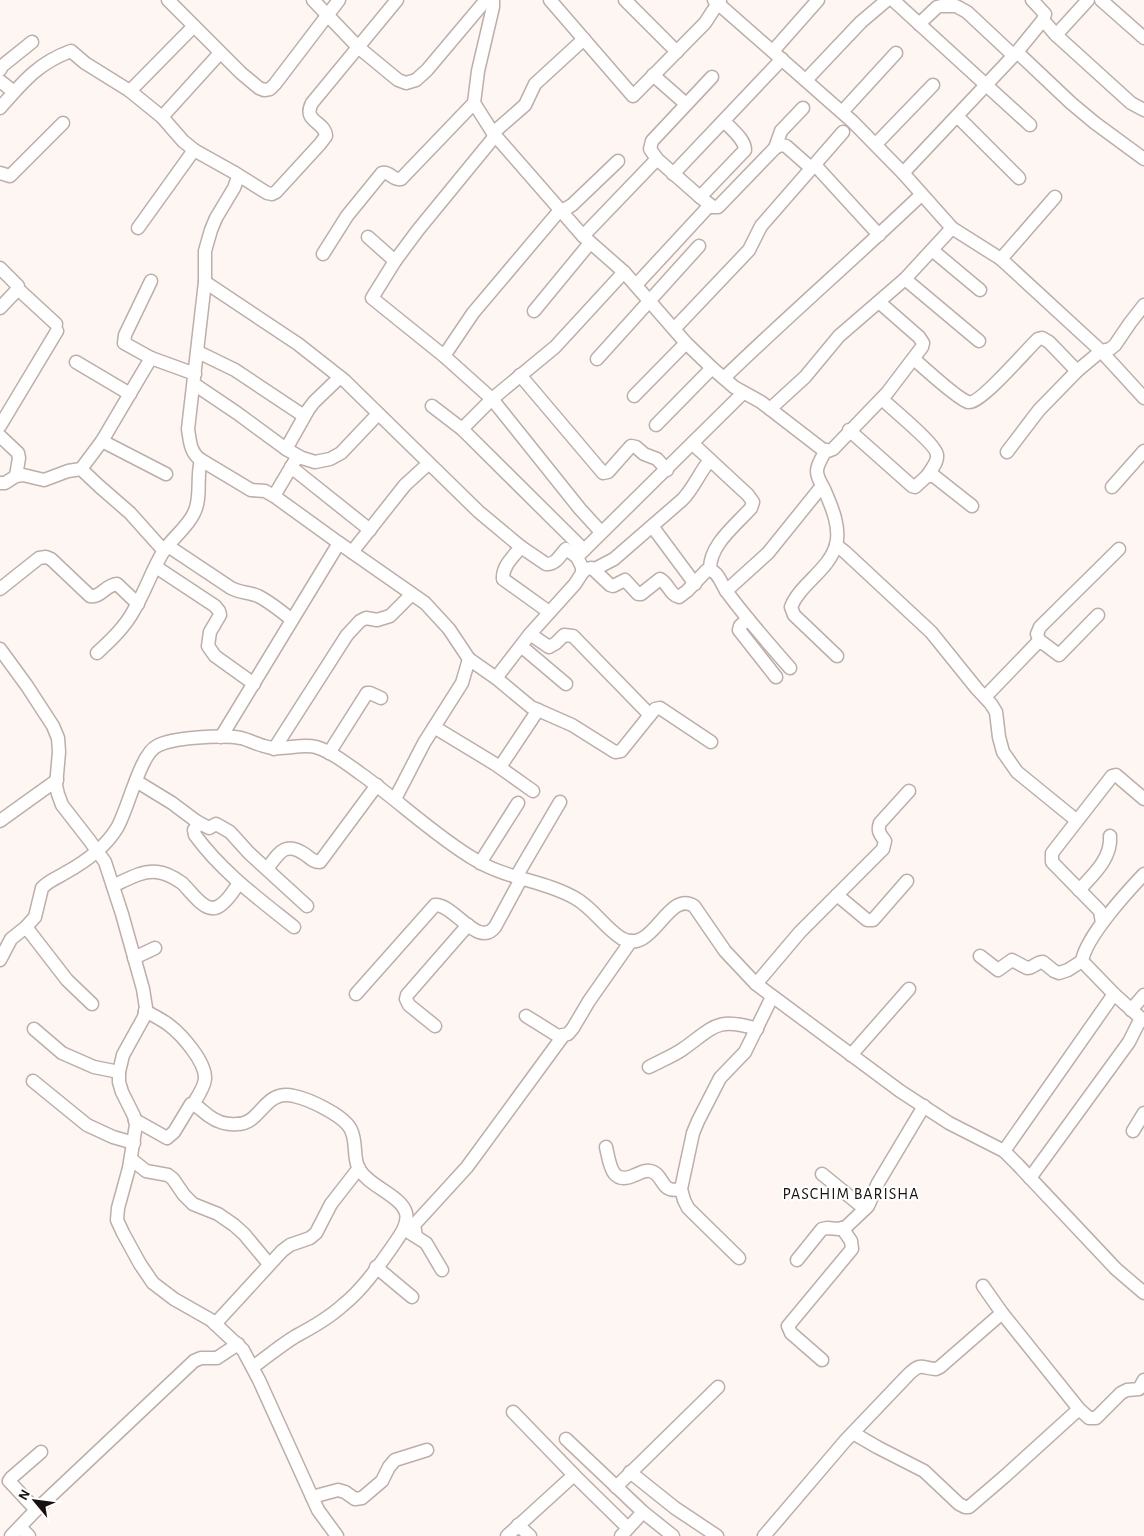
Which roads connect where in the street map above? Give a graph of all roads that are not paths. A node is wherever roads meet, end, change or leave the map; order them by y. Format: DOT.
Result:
graph roads {
  1 [pos="168,0"];
  2 [pos="313,0"];
  3 [pos="339,0"];
  4 [pos="397,0"];
  5 [pos="486,0"];
  6 [pos="494,0"];
  7 [pos="550,0"];
  8 [pos="625,0"];
  9 [pos="818,0"];
  10 [pos="887,0"];
  11 [pos="893,0"];
  12 [pos="1032,0"];
  13 [pos="1088,0"];
  14 [pos="1101,0"];
  15 [pos="717,1"];
  16 [pos="327,14"];
  17 [pos="1043,20"];
  18 [pos="919,24"];
  19 [pos="194,26"];
  20 [pos="1056,34"];
  21 [pos="1144,38"];
  22 [pos="584,39"];
  23 [pos="32,42"];
  24 [pos="358,47"];
  25 [pos="677,52"];
  26 [pos="220,53"];
  27 [pos="896,53"];
  28 [pos="1015,54"];
  29 [pos="777,55"];
  30 [pos="0,70"];
  31 [pos="653,75"];
  32 [pos="712,77"];
  33 [pos="806,80"];
  34 [pos="0,81"];
  35 [pos="932,85"];
  36 [pos="985,85"];
  37 [pos="130,91"];
  38 [pos="14,92"];
  39 [pos="474,103"];
  40 [pos="686,104"];
  41 [pos="0,108"];
  42 [pos="803,108"];
  43 [pos="1144,110"];
  44 [pos="842,112"];
  45 [pos="957,116"];
  46 [pos="162,117"];
  47 [pos="724,121"];
  48 [pos="63,123"];
  49 [pos="1030,125"];
  50 [pos="843,132"];
  51 [pos="494,135"];
  52 [pos="876,144"];
  53 [pos="776,148"];
  54 [pos="194,150"];
  55 [pos="657,159"];
  56 [pos="1144,159"];
  57 [pos="618,161"];
  58 [pos="813,166"];
  59 [pos="0,173"];
  60 [pos="235,173"];
  61 [pos="903,173"];
  62 [pos="673,174"];
  63 [pos="1018,178"];
  64 [pos="921,195"];
  65 [pos="700,197"];
  66 [pos="1055,197"];
  67 [pos="710,205"];
  68 [pos="560,210"];
  69 [pos="138,228"];
  70 [pos="952,228"];
  71 [pos="879,235"];
  72 [pos="368,237"];
  73 [pos="587,240"];
  74 [pos="699,246"];
  75 [pos="932,250"];
  76 [pos="323,254"];
  77 [pos="1001,259"];
  78 [pos="395,261"];
  79 [pos="0,268"];
  80 [pos="624,272"];
  81 [pos="905,279"];
  82 [pos="151,281"];
  83 [pos="205,282"];
  84 [pos="636,286"];
  85 [pos="18,289"];
  86 [pos="980,290"];
  87 [pos="650,301"];
  88 [pos="879,302"];
  89 [pos="1144,306"];
  90 [pos="0,308"];
  91 [pos="534,311"];
  92 [pos="674,329"];
  93 [pos="979,341"];
  94 [pos="686,343"];
  95 [pos="1101,350"];
  96 [pos="198,352"];
  97 [pos="444,356"];
  98 [pos="150,358"];
  99 [pos="596,359"];
  100 [pos="914,359"];
  101 [pos="76,362"];
  102 [pos="712,368"];
  103 [pos="1077,370"];
  104 [pos="520,375"];
  105 [pos="340,377"];
  106 [pos="724,378"];
  107 [pos="195,379"];
  108 [pos="743,393"];
  109 [pos="130,394"];
  110 [pos="634,396"];
  111 [pos="1144,398"];
  112 [pos="492,399"];
  113 [pos="882,399"];
  114 [pos="432,406"];
  115 [pos="770,409"];
  116 [pos="378,414"];
  117 [pos="304,416"];
  118 [pos="656,425"];
  119 [pos="0,426"];
  120 [pos="462,429"];
  121 [pos="849,430"];
  122 [pos="0,436"];
  123 [pos="102,441"];
  124 [pos="693,444"];
  125 [pos="286,449"];
  126 [pos="826,450"];
  127 [pos="1144,451"];
  128 [pos="1007,452"];
  129 [pos="201,460"];
  130 [pos="710,460"];
  131 [pos="295,461"];
  132 [pos="428,464"];
  133 [pos="81,469"];
  134 [pos="666,470"];
  135 [pos="166,474"];
  136 [pos="16,476"];
  137 [pos="927,476"];
  138 [pos="0,483"];
  139 [pos="822,486"];
  140 [pos="1112,487"];
  141 [pos="274,496"];
  142 [pos="972,506"];
  143 [pos="652,526"];
  144 [pos="370,530"];
  145 [pos="601,532"];
  146 [pos="339,543"];
  147 [pos="836,545"];
  148 [pos="521,546"];
  149 [pos="166,549"];
  150 [pos="1118,549"];
  151 [pos="352,552"];
  152 [pos="580,553"];
  153 [pos="156,567"];
  154 [pos="710,570"];
  155 [pos="588,571"];
  156 [pos="695,584"];
  157 [pos="0,589"];
  158 [pos="726,590"];
  159 [pos="412,594"];
  160 [pos="138,604"];
  161 [pos="549,612"];
  162 [pos="1098,615"];
  163 [pos="748,619"];
  164 [pos="292,620"];
  165 [pos="530,634"];
  166 [pos="1040,642"];
  167 [pos="521,646"];
  168 [pos="0,649"];
  169 [pos="97,653"];
  170 [pos="837,656"];
  171 [pos="469,659"];
  172 [pos="790,668"];
  173 [pos="776,677"];
  174 [pos="496,678"];
  175 [pos="254,684"];
  176 [pos="566,684"];
  177 [pos="984,697"];
  178 [pos="381,698"];
  179 [pos="538,710"];
  180 [pos="650,715"];
  181 [pos="434,727"];
  182 [pos="220,737"];
  183 [pos="710,742"];
  184 [pos="274,749"];
  185 [pos="329,753"];
  186 [pos="500,768"];
  187 [pos="57,780"];
  188 [pos="136,781"];
  189 [pos="377,785"];
  190 [pos="533,791"];
  191 [pos="909,791"];
  192 [pos="395,799"];
  193 [pos="1144,799"];
  194 [pos="560,802"];
  195 [pos="518,803"];
  196 [pos="1076,820"];
  197 [pos="0,821"];
  198 [pos="196,821"];
  199 [pos="1110,836"];
  200 [pos="98,850"];
  201 [pos="480,863"];
  202 [pos="267,869"];
  203 [pos="1144,874"];
  204 [pos="518,878"];
  205 [pos="907,881"];
  206 [pos="240,883"];
  207 [pos="113,886"];
  208 [pos="1079,890"];
  209 [pos="837,895"];
  210 [pos="307,906"];
  211 [pos="1102,924"];
  212 [pos="468,925"];
  213 [pos="26,927"];
  214 [pos="294,927"];
  215 [pos="631,941"];
  216 [pos="156,948"];
  217 [pos="980,956"];
  218 [pos="134,958"];
  219 [pos="0,960"];
  220 [pos="1082,961"];
  221 [pos="756,984"];
  222 [pos="910,990"];
  223 [pos="356,994"];
  224 [pos="1114,994"];
  225 [pos="1144,994"];
  226 [pos="772,997"];
  227 [pos="92,1004"];
  228 [pos="145,1011"];
  229 [pos="526,1016"];
  230 [pos="1139,1016"];
  231 [pos="435,1026"];
  232 [pos="34,1029"];
  233 [pos="757,1029"];
  234 [pos="563,1036"];
  235 [pos="852,1055"];
  236 [pos="649,1067"];
  237 [pos="119,1072"];
  238 [pos="33,1081"];
  239 [pos="193,1104"];
  240 [pos="924,1106"];
  241 [pos="1144,1113"];
  242 [pos="135,1120"];
  243 [pos="1133,1131"];
  244 [pos="134,1143"];
  245 [pos="606,1147"];
  246 [pos="1004,1152"];
  247 [pos="131,1159"];
  248 [pos="359,1168"];
  249 [pos="822,1174"];
  250 [pos="1030,1178"];
  251 [pos="681,1189"];
  252 [pos="865,1209"];
  253 [pos="842,1228"];
  254 [pos="403,1229"];
  255 [pos="416,1236"];
  256 [pos="739,1258"];
  257 [pos="797,1260"];
  258 [pos="269,1264"];
  259 [pos="376,1267"];
  260 [pos="442,1270"];
  261 [pos="983,1286"];
  262 [pos="1144,1293"];
  263 [pos="412,1297"];
  264 [pos="1002,1313"];
  265 [pos="215,1324"];
  266 [pos="238,1344"];
  267 [pos="822,1360"];
  268 [pos="253,1367"];
  269 [pos="1144,1380"];
  270 [pos="718,1387"];
  271 [pos="1079,1409"];
  272 [pos="513,1412"];
  273 [pos="853,1433"];
  274 [pos="566,1438"];
  275 [pos="427,1450"];
  276 [pos="41,1452"];
  277 [pos="630,1472"];
  278 [pos="574,1475"];
  279 [pos="5,1485"];
  280 [pos="616,1487"];
  281 [pos="312,1497"];
  282 [pos="36,1510"];
  283 [pos="643,1512"];
  284 [pos="518,1525"];
  285 [pos="25,1531"];
  286 [pos="624,1532"];
  287 [pos="11,1536"];
  288 [pos="337,1536"];
  289 [pos="507,1536"];
  290 [pos="530,1536"];
  291 [pos="673,1536"];
  292 [pos="717,1536"];
  293 [pos="764,1536"];
  1 -- 19 [label="street"];
  2 -- 16 [label="street"];
  3 -- 16 [label="street"];
  4 -- 24 [label="street"];
  5 -- 24 [label="street"];
  6 -- 39 [label="street"];
  7 -- 22 [label="street"];
  8 -- 25 [label="street"];
  9 -- 29 [label="street"];
  10 -- 33 [label="street"];
  11 -- 18 [label="street"];
  12 -- 17 [label="street"];
  13 -- 20 [label="street"];
  14 -- 21 [label="street"];
  15 -- 25 [label="street"];
  15 -- 29 [label="street"];
  16 -- 24 [label="street"];
  16 -- 26 [label="street"];
  17 -- 20 [label="street"];
  17 -- 28 [label="street"];
  18 -- 28 [label="street"];
  18 -- 36 [label="street"];
  19 -- 26 [label="street"];
  19 -- 37 [label="street"];
  20 -- 43 [label="street"];
  22 -- 31 [label="street"];
  22 -- 51 [label="street"];
  23 -- 30 [label="street"];
  24 -- 60 [label="street"];
  25 -- 31 [label="street"];
  26 -- 46 [label="street"];
  27 -- 44 [label="street"];
  28 -- 36 [label="street"];
  28 -- 56 [label="street"];
  29 -- 33 [label="street"];
  29 -- 47 [label="street"];
  31 -- 40 [label="street"];
  32 -- 40 [label="street"];
  33 -- 44 [label="street"];
  34 -- 38 [label="street"];
  35 -- 52 [label="street"];
  36 -- 45 [label="street"];
  36 -- 49 [label="street"];
  37 -- 38 [label="street"];
  37 -- 46 [label="street"];
  38 -- 41 [label="street"];
  39 -- 51 [label="street"];
  39 -- 76 [label="street"];
  40 -- 55 [label="street"];
  42 -- 53 [label="street"];
  44 -- 52 [label="street"];
  45 -- 61 [label="street"];
  45 -- 63 [label="street"];
  46 -- 54 [label="street"];
  47 -- 62 [label="street"];
  47 -- 65 [label="street"];
  48 -- 59 [label="street"];
  50 -- 58 [label="street"];
  51 -- 68 [label="street"];
  51 -- 78 [label="street"];
  52 -- 61 [label="street"];
  53 -- 58 [label="street"];
  53 -- 67 [label="street"];
  54 -- 60 [label="street"];
  54 -- 69 [label="street"];
  55 -- 62 [label="street"];
  55 -- 73 [label="street"];
  57 -- 68 [label="street"];
  58 -- 71 [label="street"];
  58 -- 92 [label="street"];
  60 -- 83 [label="street"];
  61 -- 64 [label="street"];
  62 -- 65 [label="street"];
  64 -- 70 [label="street"];
  64 -- 71 [label="street"];
  65 -- 67 [label="street"];
  66 -- 77 [label="street"];
  67 -- 84 [label="street"];
  68 -- 73 [label="street"];
  68 -- 97 [label="street"];
  70 -- 75 [label="street"];
  70 -- 77 [label="street"];
  71 -- 106 [label="street"];
  72 -- 78 [label="street"];
  73 -- 80 [label="street"];
  73 -- 91 [label="street"];
  74 -- 87 [label="street"];
  75 -- 81 [label="street"];
  75 -- 86 [label="street"];
  77 -- 95 [label="street"];
  78 -- 97 [label="street"];
  79 -- 85 [label="street"];
  80 -- 84 [label="street"];
  80 -- 104 [label="street"];
  81 -- 88 [label="street"];
  81 -- 93 [label="street"];
  82 -- 98 [label="street"];
  83 -- 96 [label="street"];
  83 -- 105 [label="street"];
  84 -- 87 [label="street"];
  85 -- 90 [label="street"];
  85 -- 119 [label="street"];
  87 -- 92 [label="street"];
  87 -- 99 [label="street"];
  88 -- 100 [label="street"];
  88 -- 115 [label="street"];
  89 -- 95 [label="street"];
  92 -- 94 [label="street"];
  94 -- 102 [label="street"];
  94 -- 110 [label="street"];
  95 -- 103 [label="street"];
  95 -- 111 [label="street"];
  96 -- 107 [label="street"];
  96 -- 117 [label="street"];
  97 -- 112 [label="street"];
  98 -- 107 [label="street"];
  98 -- 109 [label="street"];
  100 -- 103 [label="street"];
  100 -- 113 [label="street"];
  101 -- 109 [label="street"];
  102 -- 106 [label="street"];
  102 -- 118 [label="street"];
  103 -- 128 [label="street"];
  104 -- 112 [label="street"];
  104 -- 134 [label="street"];
  105 -- 116 [label="street"];
  105 -- 117 [label="street"];
  106 -- 108 [label="street"];
  107 -- 125 [label="street"];
  107 -- 129 [label="street"];
  108 -- 115 [label="street"];
  108 -- 124 [label="street"];
  109 -- 123 [label="street"];
  112 -- 120 [label="street"];
  112 -- 145 [label="street"];
  113 -- 121 [label="street"];
  113 -- 137 [label="street"];
  114 -- 120 [label="street"];
  115 -- 126 [label="street"];
  116 -- 131 [label="street"];
  116 -- 132 [label="street"];
  117 -- 125 [label="street"];
  120 -- 152 [label="street"];
  121 -- 126 [label="street"];
  121 -- 137 [label="street"];
  122 -- 136 [label="street"];
  123 -- 133 [label="street"];
  123 -- 135 [label="street"];
  124 -- 130 [label="street"];
  124 -- 134 [label="street"];
  125 -- 131 [label="street"];
  126 -- 139 [label="street"];
  127 -- 140 [label="street"];
  129 -- 141 [label="street"];
  129 -- 149 [label="street"];
  130 -- 143 [label="street"];
  130 -- 154 [label="street"];
  131 -- 141 [label="street"];
  131 -- 144 [label="street"];
  132 -- 144 [label="street"];
  132 -- 148 [label="street"];
  133 -- 136 [label="street"];
  133 -- 149 [label="street"];
  134 -- 145 [label="street"];
  136 -- 138 [label="street"];
  137 -- 142 [label="street"];
  139 -- 147 [label="street"];
  139 -- 158 [label="street"];
  141 -- 146 [label="street"];
  143 -- 155 [label="street"];
  143 -- 156 [label="street"];
  144 -- 151 [label="street"];
  145 -- 152 [label="street"];
  146 -- 151 [label="street"];
  146 -- 164 [label="street"];
  147 -- 170 [label="street"];
  147 -- 177 [label="street"];
  148 -- 152 [label="street"];
  148 -- 161 [label="street"];
  149 -- 153 [label="street"];
  149 -- 164 [label="street"];
  150 -- 166 [label="street"];
  151 -- 159 [label="street"];
  152 -- 155 [label="street"];
  153 -- 160 [label="street"];
  153 -- 175 [label="street"];
  154 -- 156 [label="street"];
  154 -- 158 [label="street"];
  155 -- 156 [label="street"];
  155 -- 161 [label="street"];
  157 -- 160 [label="street"];
  158 -- 163 [label="street"];
  159 -- 171 [label="street"];
  159 -- 184 [label="street"];
  160 -- 169 [label="street"];
  161 -- 165 [label="street"];
  162 -- 166 [label="street"];
  163 -- 172 [label="street"];
  163 -- 173 [label="street"];
  164 -- 175 [label="street"];
  165 -- 167 [label="street"];
  165 -- 180 [label="street"];
  166 -- 177 [label="street"];
  167 -- 174 [label="street"];
  167 -- 176 [label="street"];
  168 -- 187 [label="street"];
  171 -- 174 [label="street"];
  171 -- 181 [label="street"];
  174 -- 179 [label="street"];
  175 -- 182 [label="street"];
  177 -- 196 [label="street"];
  178 -- 185 [label="street"];
  179 -- 180 [label="street"];
  179 -- 186 [label="street"];
  180 -- 183 [label="street"];
  181 -- 186 [label="street"];
  181 -- 192 [label="street"];
  182 -- 184 [label="street"];
  182 -- 188 [label="street"];
  184 -- 185 [label="street"];
  185 -- 189 [label="street"];
  186 -- 190 [label="street"];
  187 -- 197 [label="street"];
  187 -- 200 [label="street"];
  188 -- 198 [label="street"];
  188 -- 200 [label="street"];
  189 -- 192 [label="street"];
  189 -- 202 [label="street"];
  191 -- 209 [label="street"];
  192 -- 201 [label="street"];
  193 -- 196 [label="street"];
  194 -- 204 [label="street"];
  195 -- 201 [label="street"];
  196 -- 208 [label="street"];
  198 -- 202 [label="street"];
  198 -- 206 [label="street"];
  199 -- 208 [label="street"];
  200 -- 207 [label="street"];
  200 -- 213 [label="street"];
  201 -- 204 [label="street"];
  202 -- 210 [label="street"];
  203 -- 211 [label="street"];
  204 -- 212 [label="street"];
  204 -- 215 [label="street"];
  205 -- 209 [label="street"];
  206 -- 207 [label="street"];
  206 -- 214 [label="street"];
  207 -- 218 [label="street"];
  208 -- 211 [label="street"];
  209 -- 221 [label="street"];
  211 -- 220 [label="street"];
  212 -- 223 [label="street"];
  212 -- 231 [label="street"];
  213 -- 219 [label="street"];
  213 -- 227 [label="street"];
  215 -- 221 [label="street"];
  215 -- 234 [label="street"];
  216 -- 218 [label="street"];
  217 -- 220 [label="street"];
  218 -- 228 [label="street"];
  220 -- 224 [label="street"];
  221 -- 226 [label="street"];
  222 -- 235 [label="street"];
  224 -- 230 [label="street"];
  224 -- 246 [label="street"];
  225 -- 230 [label="street"];
  226 -- 233 [label="street"];
  226 -- 235 [label="street"];
  228 -- 237 [label="street"];
  228 -- 239 [label="street"];
  229 -- 234 [label="street"];
  230 -- 250 [label="street"];
  232 -- 237 [label="street"];
  233 -- 236 [label="street"];
  233 -- 251 [label="street"];
  234 -- 255 [label="street"];
  235 -- 240 [label="street"];
  237 -- 242 [label="street"];
  238 -- 244 [label="street"];
  239 -- 242 [label="street"];
  239 -- 248 [label="street"];
  240 -- 246 [label="street"];
  240 -- 252 [label="street"];
  241 -- 243 [label="street"];
  242 -- 244 [label="street"];
  244 -- 247 [label="street"];
  245 -- 251 [label="street"];
  246 -- 250 [label="street"];
  247 -- 258 [label="street"];
  247 -- 265 [label="street"];
  248 -- 254 [label="street"];
  248 -- 258 [label="street"];
  249 -- 252 [label="street"];
  250 -- 262 [label="street"];
  251 -- 256 [label="street"];
  252 -- 253 [label="street"];
  253 -- 257 [label="street"];
  253 -- 267 [label="street"];
  254 -- 255 [label="street"];
  254 -- 259 [label="street"];
  255 -- 260 [label="street"];
  258 -- 265 [label="street"];
  259 -- 263 [label="street"];
  259 -- 268 [label="street"];
  261 -- 264 [label="street"];
  264 -- 271 [label="street"];
  264 -- 273 [label="street"];
  265 -- 266 [label="street"];
  266 -- 268 [label="street"];
  266 -- 282 [label="street"];
  268 -- 281 [label="street"];
  269 -- 271 [label="street"];
  270 -- 277 [label="street"];
  271 -- 273 [label="street"];
  272 -- 278 [label="street"];
  273 -- 293 [label="street"];
  274 -- 280 [label="street"];
  275 -- 281 [label="street"];
  276 -- 279 [label="street"];
  277 -- 280 [label="street"];
  277 -- 292 [label="street"];
  278 -- 284 [label="street"];
  278 -- 286 [label="street"];
  279 -- 282 [label="street"];
  280 -- 283 [label="street"];
  281 -- 288 [label="street"];
  282 -- 285 [label="street"];
  283 -- 286 [label="street"];
  283 -- 291 [label="street"];
  284 -- 289 [label="street"];
  284 -- 290 [label="street"];
  285 -- 287 [label="street"];
}
